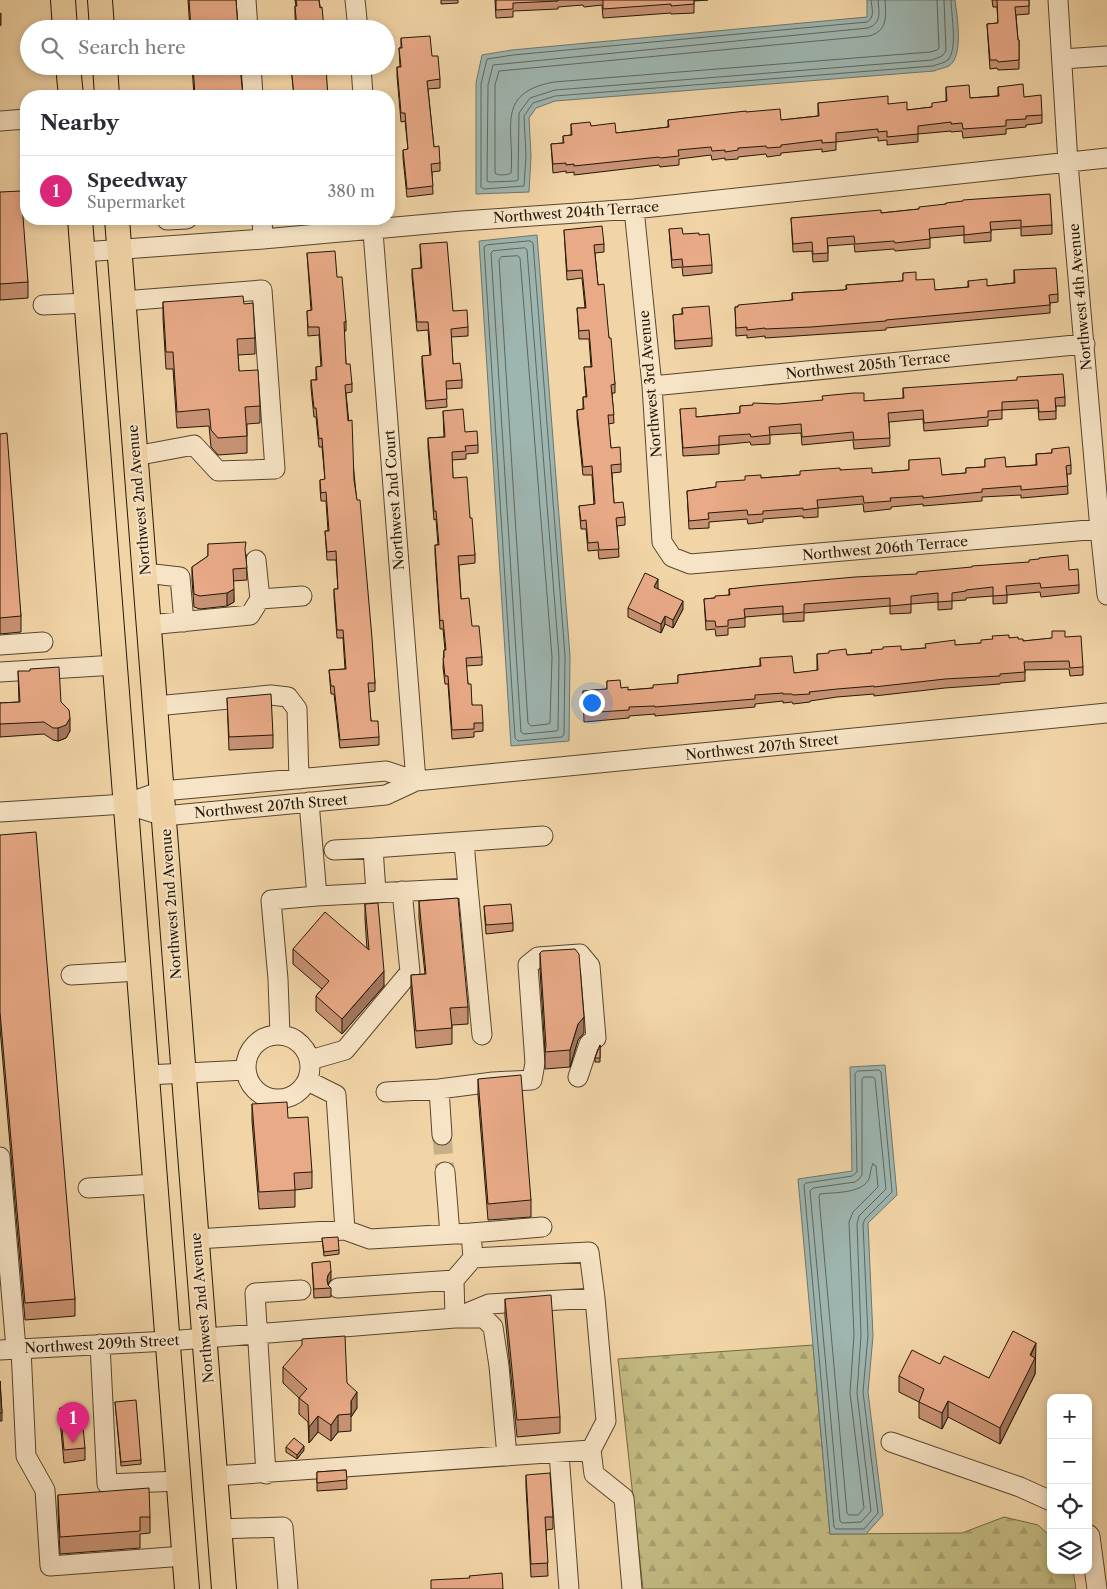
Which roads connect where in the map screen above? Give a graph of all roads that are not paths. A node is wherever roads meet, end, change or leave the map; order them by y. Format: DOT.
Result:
graph roads {
  1 [pos="63,0"];
  2 [pos="100,0"];
  3 [pos="246,0"];
  4 [pos="355,0"];
  5 [pos="1058,0"];
  6 [pos="65,20"];
  7 [pos="101,20"];
  8 [pos="247,20"];
  9 [pos="357,20"];
  10 [pos="1100,57"];
  11 [pos="1062,59"];
  12 [pos="69,75"];
  13 [pos="106,75"];
  14 [pos="252,75"];
  15 [pos="361,75"];
  16 [pos="70,90"];
  17 [pos="107,90"];
  18 [pos="253,90"];
  19 [pos="362,90"];
  20 [pos="20,119"];
  21 [pos="0,121"];
  22 [pos="1104,159"];
  23 [pos="1068,163"];
  24 [pos="634,209"];
  25 [pos="395,223"];
  26 [pos="81,225"];
  27 [pos="117,225"];
  28 [pos="262,225"];
  29 [pos="366,225"];
  30 [pos="373,225"];
  31 [pos="263,239"];
  32 [pos="119,249"];
  33 [pos="83,252"];
  34 [pos="123,301"];
  35 [pos="87,303"];
  36 [pos="43,305"];
  37 [pos="1085,344"];
  38 [pos="652,386"];
  39 [pos="135,456"];
  40 [pos="1100,530"];
  41 [pos="672,557"];
  42 [pos="256,560"];
  43 [pos="145,573"];
  44 [pos="1107,594"];
  45 [pos="302,596"];
  46 [pos="260,599"];
  47 [pos="184,622"];
  48 [pos="150,625"];
  49 [pos="43,642"];
  50 [pos="0,645"];
  51 [pos="116,665"];
  52 [pos="0,672"];
  53 [pos="156,706"];
  54 [pos="1107,713"];
  55 [pos="299,779"];
  56 [pos="416,781"];
  57 [pos="162,791"];
  58 [pos="309,802"];
  59 [pos="125,804"];
  60 [pos="0,812"];
  61 [pos="164,816"];
  62 [pos="544,836"];
  63 [pos="464,842"];
  64 [pos="372,848"];
  65 [pos="334,850"];
  66 [pos="468,888"];
  67 [pos="402,892"];
  68 [pos="376,893"];
  69 [pos="318,896"];
  70 [pos="139,971"];
  71 [pos="71,975"];
  72 [pos="280,1035"];
  73 [pos="482,1035"];
  74 [pos="310,1060"];
  75 [pos="246,1070"];
  76 [pos="183,1073"];
  77 [pos="147,1075"];
  78 [pos="578,1076"];
  79 [pos="308,1081"];
  80 [pos="439,1089"];
  81 [pos="386,1092"];
  82 [pos="442,1135"];
  83 [pos="0,1157"];
  84 [pos="445,1172"];
  85 [pos="156,1184"];
  86 [pos="88,1188"];
  87 [pos="542,1227"];
  88 [pos="345,1230"];
  89 [pos="471,1233"];
  90 [pos="450,1234"];
  91 [pos="196,1239"];
  92 [pos="473,1258"];
  93 [pos="454,1280"];
  94 [pos="338,1288"];
  95 [pos="301,1290"];
  96 [pos="595,1298"];
  97 [pos="455,1318"];
  98 [pos="257,1334"];
  99 [pos="204,1338"];
  100 [pos="168,1341"];
  101 [pos="100,1344"];
  102 [pos="12,1349"];
  103 [pos="890,1442"];
  104 [pos="592,1450"];
  105 [pos="559,1453"];
  106 [pos="507,1456"];
  107 [pos="266,1474"];
  108 [pos="216,1476"];
  109 [pos="179,1481"];
  110 [pos="1047,1499"];
  111 [pos="219,1528"];
  112 [pos="1092,1552"];
  113 [pos="184,1556"];
  114 [pos="187,1589"];
  115 [pos="224,1589"];
  116 [pos="288,1589"];
  117 [pos="568,1589"];
  118 [pos="632,1589"];
  119 [pos="1097,1589"];
  1 -- 6 [label="main road"];
  2 -- 7 [label="main road"];
  3 -- 8 [label="street"];
  4 -- 9 [label="street"];
  5 -- 11 [label="street, Northwest 4th Avenue"];
  10 -- 11 [label="street"];
  11 -- 23 [label="street, Northwest 4th Avenue"];
  12 -- 16 [label="main road"];
  13 -- 17 [label="main road"];
  14 -- 18 [label="street"];
  15 -- 19 [label="street"];
  20 -- 21 [label="street"];
  22 -- 23 [label="street, Northwest 204th Terrace"];
  23 -- 24 [label="street, Northwest 204th Terrace"];
  23 -- 37 [label="street, Northwest 4th Avenue"];
  24 -- 25 [label="street, Northwest 204th Terrace"];
  24 -- 38 [label="street, Northwest 3rd Avenue"];
  26 -- 33 [label="main road"];
  27 -- 32 [label="main road, Northwest 2nd Avenue"];
  28 -- 31 [label="street"];
  29 -- 31 [label="street, Northwest 204th Terrace"];
  30 -- 56 [label="street, Northwest 2nd Court"];
  31 -- 32 [label="street, Northwest 204th Terrace"];
  32 -- 33 [label="street, Northwest 204th Terrace"];
  32 -- 34 [label="main road, Northwest 2nd Avenue"];
  33 -- 35 [label="main road"];
  34 -- 39 [label="main road, Northwest 2nd Avenue"];
  34 -- 39 [label="street"];
  35 -- 36 [label="street"];
  35 -- 51 [label="main road"];
  37 -- 38 [label="street, Northwest 205th Terrace"];
  37 -- 40 [label="street, Northwest 4th Avenue"];
  38 -- 41 [label="street, Northwest 3rd Avenue"];
  39 -- 43 [label="main road, Northwest 2nd Avenue"];
  40 -- 41 [label="street, Northwest 206th Terrace"];
  40 -- 44 [label="street, Northwest 4th Avenue"];
  42 -- 46 [label="street"];
  43 -- 47 [label="street"];
  43 -- 48 [label="main road, Northwest 2nd Avenue"];
  45 -- 46 [label="street"];
  46 -- 47 [label="street"];
  47 -- 48 [label="street"];
  48 -- 53 [label="main road, Northwest 2nd Avenue"];
  49 -- 50 [label="street"];
  51 -- 52 [label="street"];
  51 -- 59 [label="main road"];
  53 -- 55 [label="street"];
  53 -- 57 [label="main road, Northwest 2nd Avenue"];
  54 -- 56 [label="street, Northwest 207th Street"];
  55 -- 56 [label="street, Northwest 207th Street"];
  55 -- 57 [label="street, Northwest 207th Street"];
  56 -- 58 [label="street, Northwest 207th Street"];
  57 -- 59 [label="street, Northwest 207th Street"];
  57 -- 61 [label="main road, Northwest 2nd Avenue"];
  58 -- 61 [label="street, Northwest 207th Street"];
  58 -- 69 [label="street"];
  59 -- 60 [label="street, Northwest 207th Street"];
  59 -- 61 [label="street, Northwest 207th Street"];
  59 -- 70 [label="main road"];
  61 -- 76 [label="main road, Northwest 2nd Avenue"];
  62 -- 63 [label="street"];
  63 -- 64 [label="street"];
  63 -- 66 [label="street"];
  64 -- 65 [label="street"];
  64 -- 68 [label="street"];
  66 -- 67 [label="street"];
  66 -- 73 [label="street"];
  67 -- 68 [label="street"];
  67 -- 74 [label="street"];
  68 -- 69 [label="street"];
  69 -- 72 [label="street"];
  70 -- 71 [label="street"];
  70 -- 77 [label="main road"];
  72 -- 74 [label="street"];
  72 -- 75 [label="street"];
  74 -- 79 [label="street"];
  75 -- 76 [label="street"];
  75 -- 79 [label="street"];
  76 -- 77 [label="street"];
  76 -- 91 [label="main road, Northwest 2nd Avenue"];
  77 -- 85 [label="main road"];
  78 -- 80 [label="street"];
  79 -- 88 [label="street"];
  80 -- 81 [label="street"];
  80 -- 82 [label="street"];
  83 -- 102 [label="street"];
  84 -- 90 [label="street"];
  85 -- 86 [label="street"];
  85 -- 100 [label="main road"];
  87 -- 89 [label="street"];
  88 -- 90 [label="street"];
  88 -- 91 [label="street"];
  89 -- 90 [label="street"];
  89 -- 92 [label="street"];
  91 -- 99 [label="main road, Northwest 2nd Avenue"];
  92 -- 93 [label="street"];
  92 -- 96 [label="street"];
  93 -- 94 [label="street"];
  93 -- 97 [label="street"];
  95 -- 98 [label="street"];
  96 -- 97 [label="street"];
  96 -- 104 [label="street"];
  97 -- 98 [label="street, Northwest 209th Street"];
  97 -- 106 [label="street"];
  98 -- 99 [label="street, Northwest 209th Street"];
  98 -- 107 [label="street"];
  99 -- 100 [label="street, Northwest 209th Street"];
  99 -- 108 [label="main road, Northwest 2nd Avenue"];
  100 -- 101 [label="street, Northwest 209th Street"];
  100 -- 109 [label="main road"];
  101 -- 102 [label="street, Northwest 209th Street"];
  101 -- 109 [label="street"];
  102 -- 113 [label="street"];
  103 -- 110 [label="street"];
  104 -- 105 [label="street"];
  104 -- 118 [label="street"];
  105 -- 106 [label="street"];
  105 -- 117 [label="street"];
  106 -- 107 [label="street"];
  107 -- 108 [label="street"];
  108 -- 111 [label="main road, Northwest 2nd Avenue"];
  109 -- 113 [label="main road"];
  111 -- 115 [label="main road, Northwest 2nd Avenue"];
  111 -- 116 [label="street"];
  112 -- 119 [label="street"];
  113 -- 114 [label="main road"];
}
